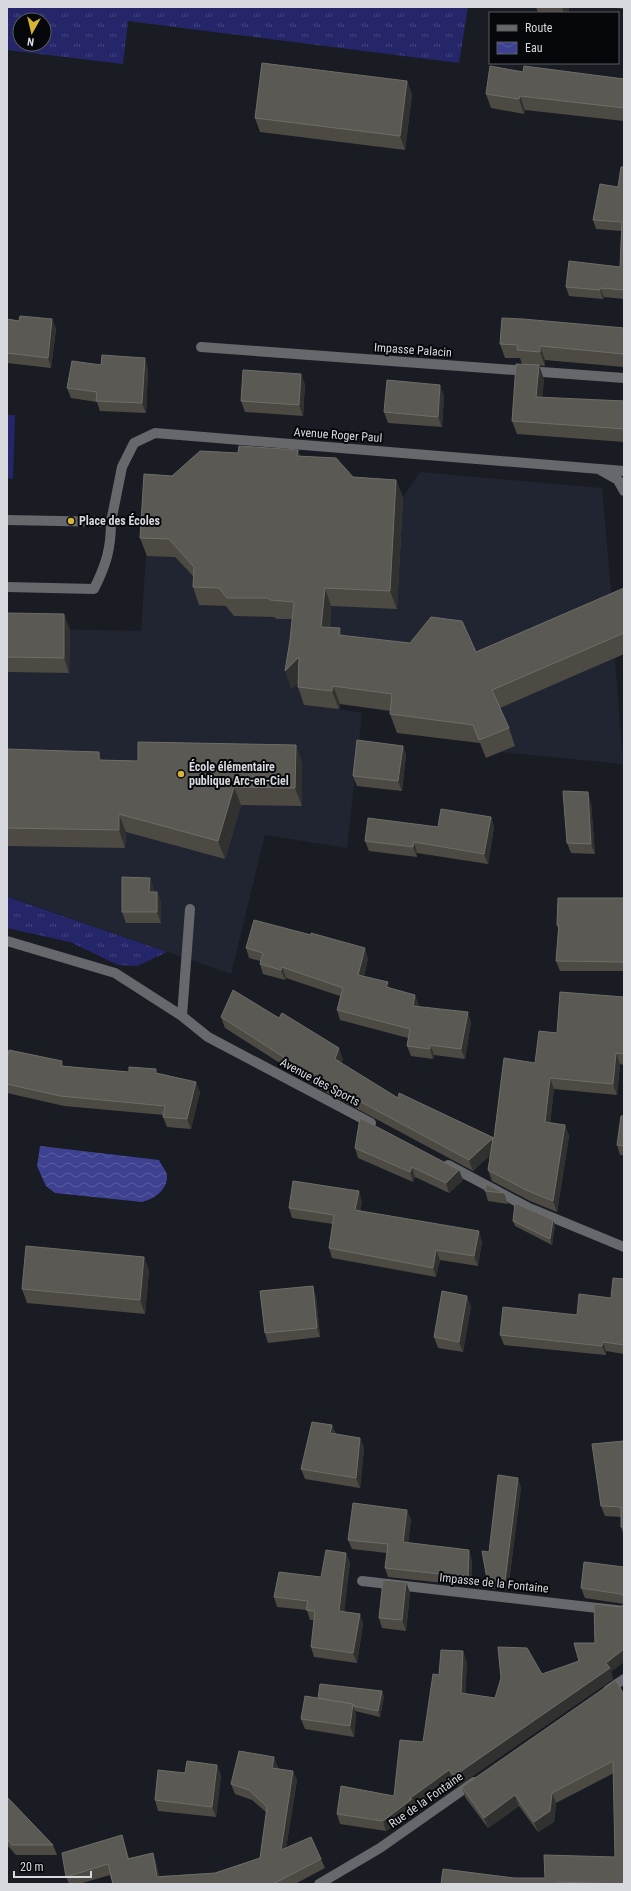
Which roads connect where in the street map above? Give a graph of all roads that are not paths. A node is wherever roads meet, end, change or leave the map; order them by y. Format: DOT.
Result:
graph roads {
  1 [pos="201,347"];
  2 [pos="624,378"];
  3 [pos="596,468"];
  4 [pos="624,471"];
  5 [pos="624,491"];
  6 [pos="7,520"];
  7 [pos="111,522"];
  8 [pos="7,587"];
  9 [pos="190,909"];
  10 [pos="7,941"];
  11 [pos="182,1016"];
  12 [pos="379,1128"];
  13 [pos="436,1158"];
  14 [pos="624,1247"];
  15 [pos="362,1581"];
  16 [pos="624,1611"];
  17 [pos="624,1679"];
  18 [pos="598,1697"];
  19 [pos="483,1777"];
  20 [pos="319,1884"];
  1 -- 2 [label="street, Impasse Palacin"];
  3 -- 4 [label="street, Avenue Roger Paul"];
  3 -- 5 [label="street"];
  3 -- 7 [label="street, Avenue Roger Paul"];
  6 -- 7 [label="street"];
  7 -- 8 [label="street"];
  9 -- 11 [label="street"];
  10 -- 11 [label="street, Avenue des Sports"];
  11 -- 12 [label="street, Avenue des Sports"];
  13 -- 14 [label="street"];
  15 -- 16 [label="street, Impasse de la Fontaine"];
  17 -- 18 [label="street"];
  19 -- 20 [label="street, Rue de la Fontaine"];
}
